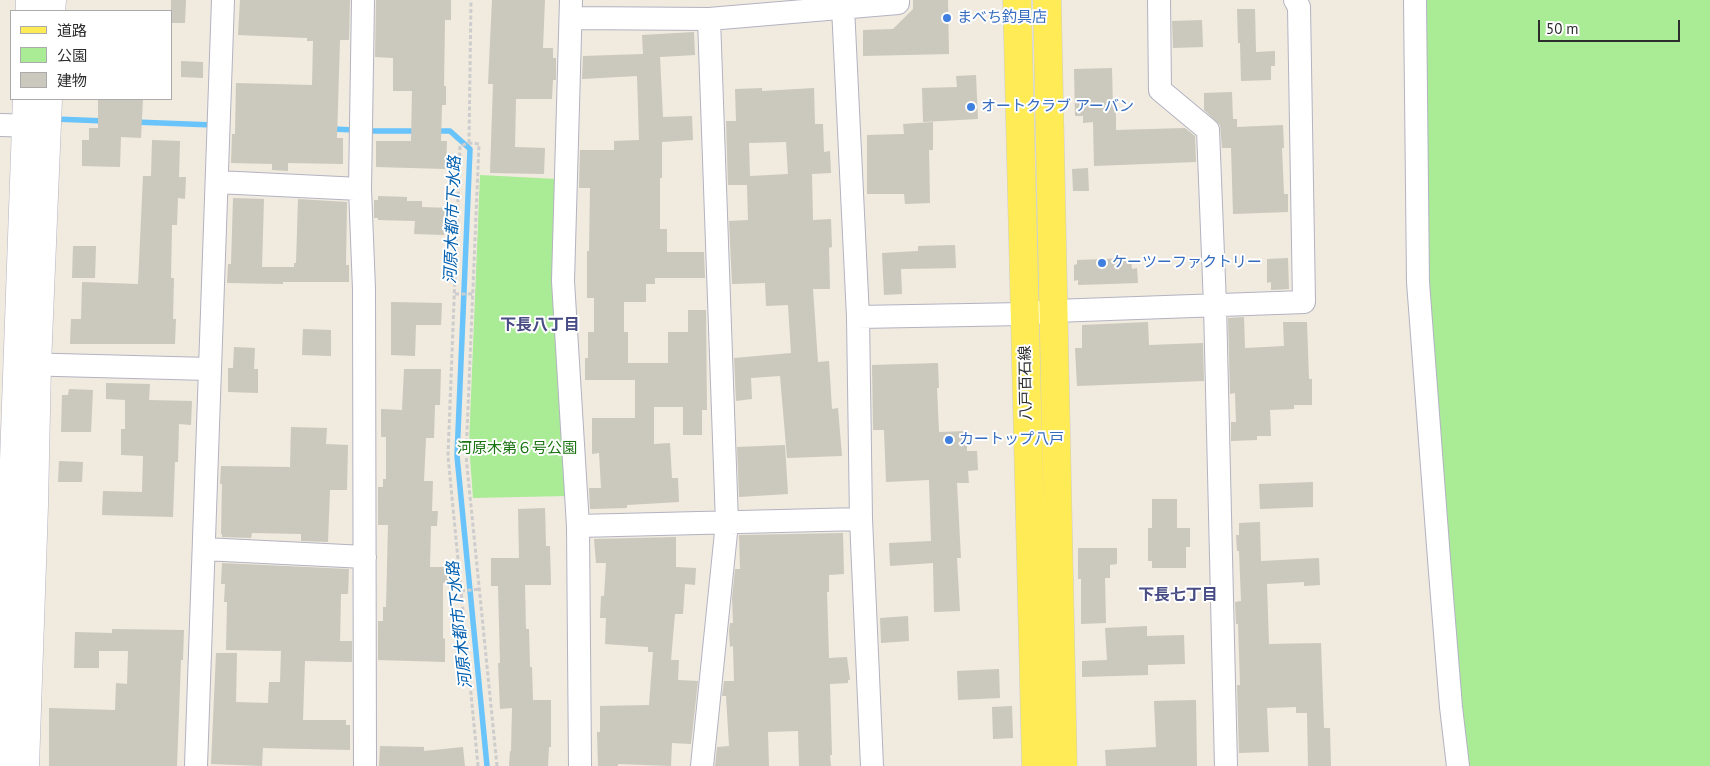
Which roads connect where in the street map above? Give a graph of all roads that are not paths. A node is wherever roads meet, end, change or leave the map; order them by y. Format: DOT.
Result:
graph roads {
  1 [pos="223,0"];
  2 [pos="363,0"];
  3 [pos="898,0"];
  4 [pos="1017,0"];
  5 [pos="1047,0"];
  6 [pos="1159,0"];
  7 [pos="1295,0"];
  8 [pos="1415,0"];
  9 [pos="843,8"];
  10 [pos="571,9"];
  11 [pos="709,19"];
  12 [pos="27,100"];
  13 [pos="47,100"];
  14 [pos="24,126"];
  15 [pos="217,182"];
  16 [pos="360,189"];
  17 [pos="1215,305"];
  18 [pos="1054,311"];
  19 [pos="1024,314"];
  20 [pos="858,317"];
  21 [pos="209,369"];
  22 [pos="17,370"];
  23 [pos="16,505"];
  24 [pos="861,519"];
  25 [pos="727,523"];
  26 [pos="578,526"];
  27 [pos="204,549"];
  28 [pos="365,557"];
  29 [pos="3,766"];
  30 [pos="25,766"];
  31 [pos="196,766"];
  32 [pos="365,766"];
  33 [pos="580,766"];
  34 [pos="702,766"];
  35 [pos="872,766"];
  36 [pos="1036,766"];
  37 [pos="1063,766"];
  38 [pos="1226,766"];
  39 [pos="1458,766"];
  1 -- 15 [label="street"];
  2 -- 16 [label="street"];
  3 -- 9 [label="street"];
  4 -- 19 [label="main road, 八戸百石線"];
  5 -- 18 [label="main road, 八戸百石線"];
  6 -- 17 [label="street"];
  7 -- 17 [label="street"];
  8 -- 39 [label="street"];
  9 -- 11 [label="street"];
  9 -- 20 [label="street"];
  10 -- 11 [label="street"];
  10 -- 26 [label="street"];
  11 -- 25 [label="street"];
  12 -- 14 [label="street"];
  13 -- 14 [label="street"];
  14 -- 22 [label="street"];
  15 -- 16 [label="street"];
  15 -- 21 [label="street"];
  16 -- 28 [label="street"];
  17 -- 18 [label="street"];
  17 -- 38 [label="street"];
  18 -- 19 [label="street"];
  18 -- 37 [label="main road, 八戸百石線"];
  19 -- 20 [label="street"];
  19 -- 36 [label="main road, 八戸百石線"];
  20 -- 24 [label="street"];
  21 -- 22 [label="street"];
  21 -- 27 [label="street"];
  22 -- 23 [label="street"];
  23 -- 29 [label="street"];
  23 -- 30 [label="street"];
  24 -- 25 [label="street"];
  24 -- 35 [label="street"];
  25 -- 26 [label="street"];
  25 -- 34 [label="street"];
  26 -- 33 [label="street"];
  27 -- 28 [label="street"];
  27 -- 31 [label="street"];
  28 -- 32 [label="street"];
}
